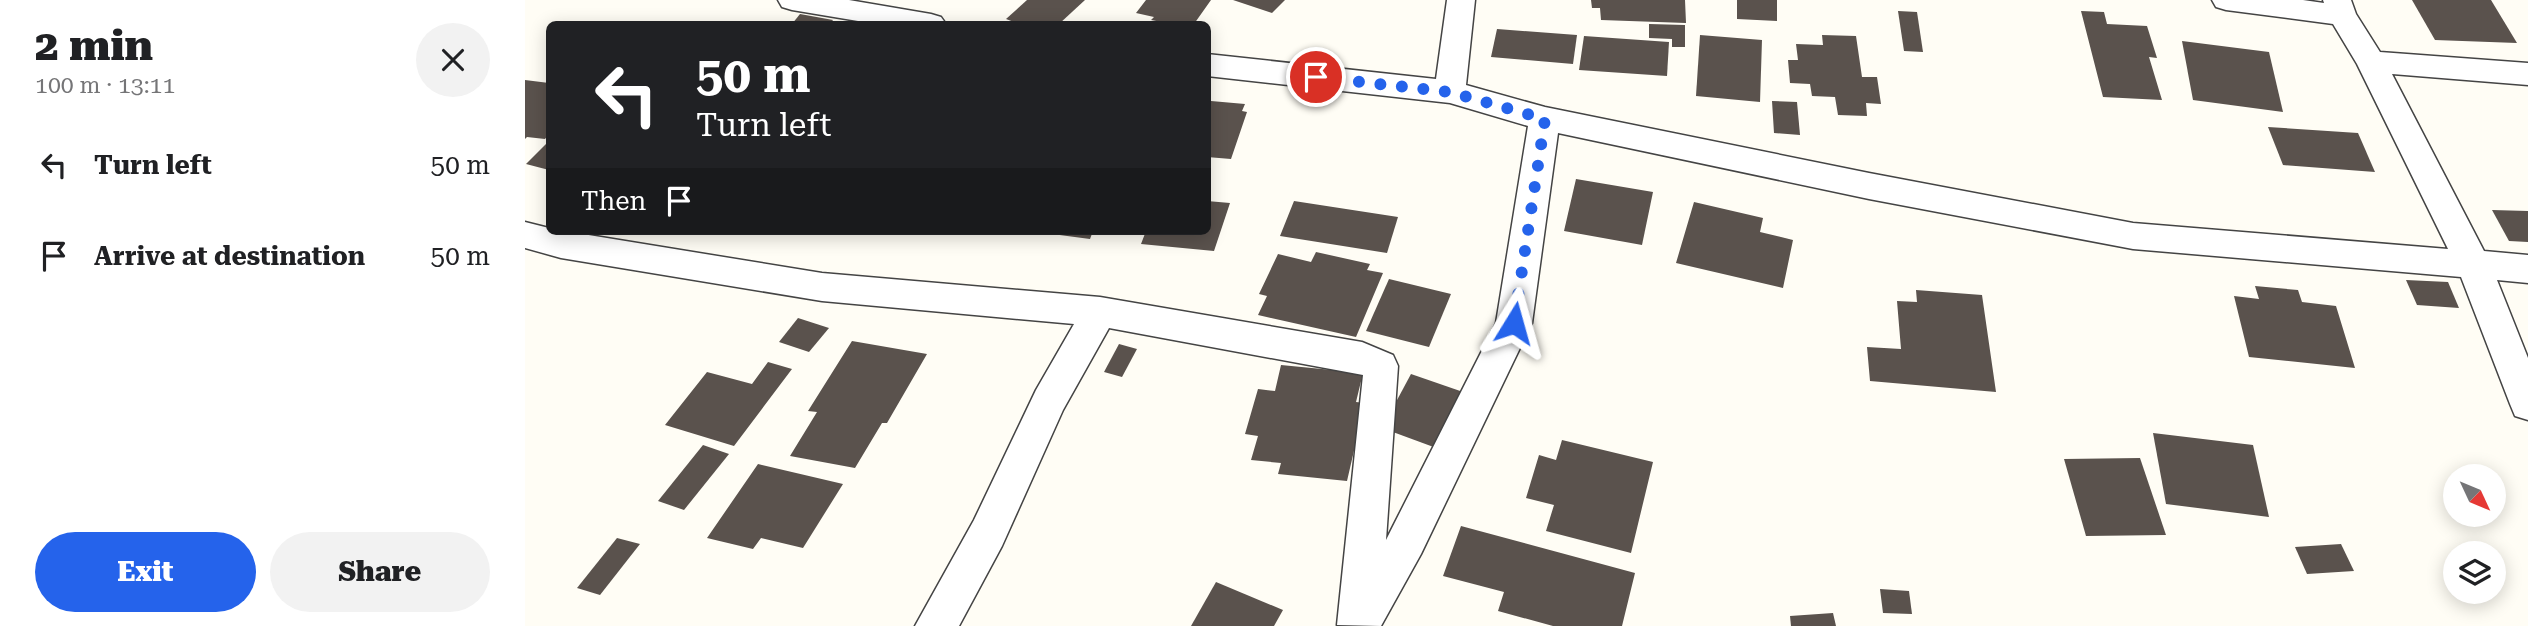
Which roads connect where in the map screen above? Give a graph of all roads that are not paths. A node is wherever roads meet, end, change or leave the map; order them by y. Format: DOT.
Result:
graph roads {
  1 [pos="792,0"];
  2 [pos="1461,0"];
  3 [pos="2226,0"];
  4 [pos="2339,8"];
  5 [pos="914,21"];
  6 [pos="2371,62"];
  7 [pos="1211,65"];
  8 [pos="2528,74"];
  9 [pos="1450,92"];
  10 [pos="1545,119"];
  11 [pos="525,235"];
  12 [pos="2473,264"];
  13 [pos="2528,270"];
  14 [pos="1100,312"];
  15 [pos="2528,404"];
  16 [pos="936,626"];
  17 [pos="1358,626"];
  1 -- 5 [label="street"];
  2 -- 9 [label="street"];
  3 -- 4 [label="street"];
  4 -- 6 [label="street"];
  6 -- 8 [label="street"];
  6 -- 12 [label="street"];
  7 -- 9 [label="street"];
  9 -- 10 [label="street"];
  10 -- 12 [label="street"];
  10 -- 17 [label="street"];
  11 -- 14 [label="street"];
  12 -- 13 [label="street"];
  12 -- 15 [label="street"];
  14 -- 16 [label="street"];
  14 -- 17 [label="street"];
}
